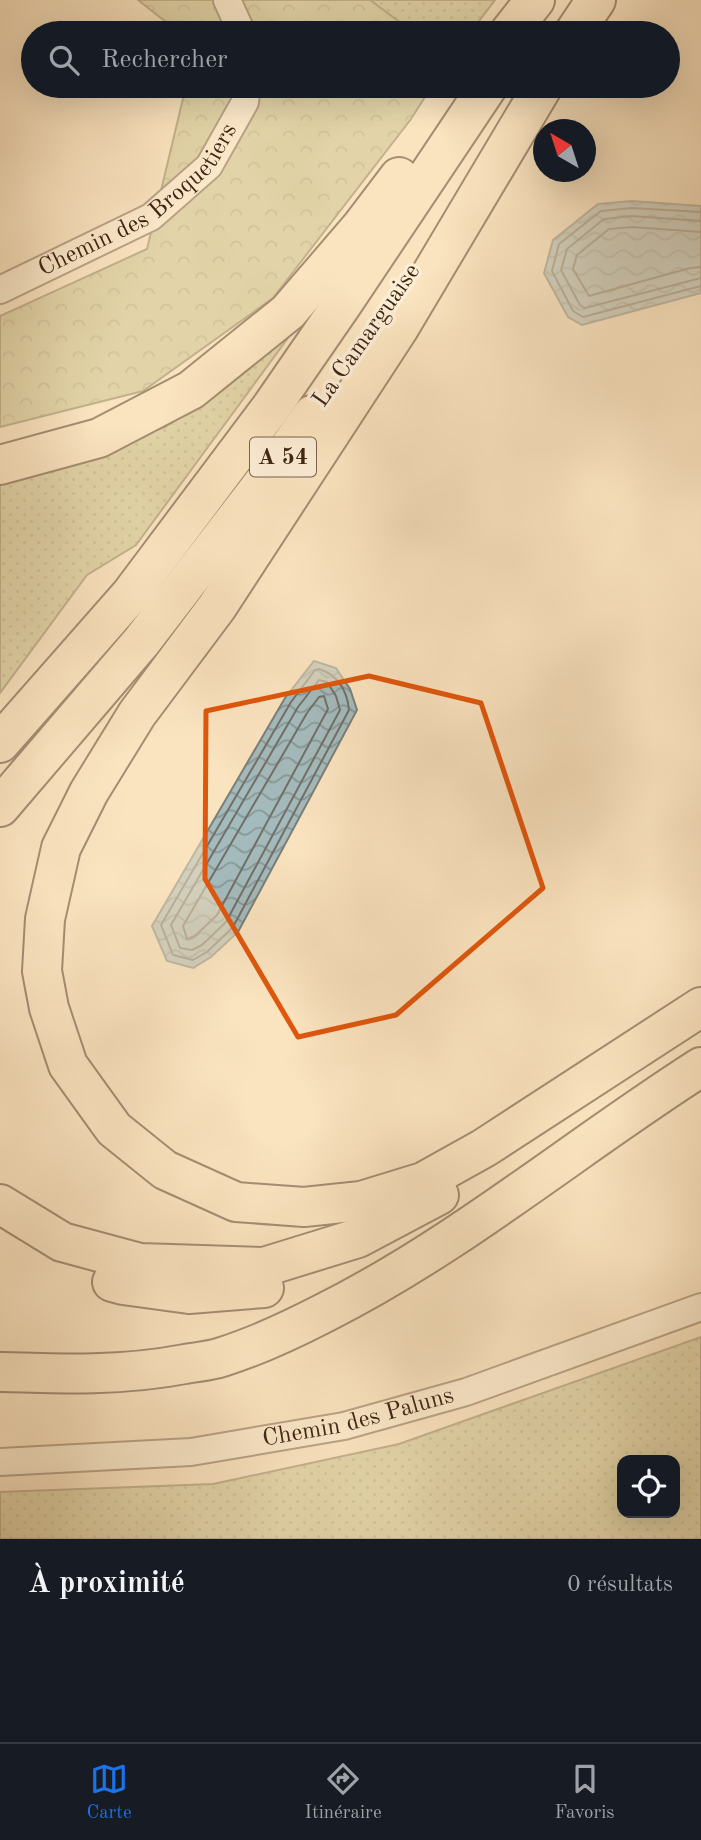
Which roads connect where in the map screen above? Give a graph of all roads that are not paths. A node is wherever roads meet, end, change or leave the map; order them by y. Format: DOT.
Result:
graph roads {
  1 [pos="227,0"];
  2 [pos="536,0"];
  3 [pos="545,0"];
  4 [pos="237,21"];
  5 [pos="519,21"];
  6 [pos="531,21"];
  7 [pos="246,98"];
  8 [pos="459,98"];
  9 [pos="480,98"];
  10 [pos="533,98"];
  11 [pos="534,98"];
  12 [pos="0,290"];
  13 [pos="0,465"];
  14 [pos="0,743"];
  15 [pos="0,807"];
  16 [pos="701,1009"];
  17 [pos="701,1067"];
  18 [pos="658,1094"];
  19 [pos="0,1204"];
  20 [pos="0,1236"];
  21 [pos="701,1307"];
  22 [pos="0,1372"];
  23 [pos="0,1462"];
  1 -- 4 [label="street"];
  2 -- 5 [label="highway"];
  3 -- 6 [label="highway"];
  7 -- 12 [label="street, Chemin des Broquetiers"];
  8 -- 13 [label="highway"];
  9 -- 14 [label="highway, La Camarguaise / A 54"];
  10 -- 15 [label="highway, La Camarguaise / A 54"];
  11 -- 16 [label="highway"];
  16 -- 19 [label="highway"];
  17 -- 18 [label="highway"];
  18 -- 20 [label="highway"];
  18 -- 22 [label="highway"];
  21 -- 23 [label="street, Chemin des Paluns"];
}
